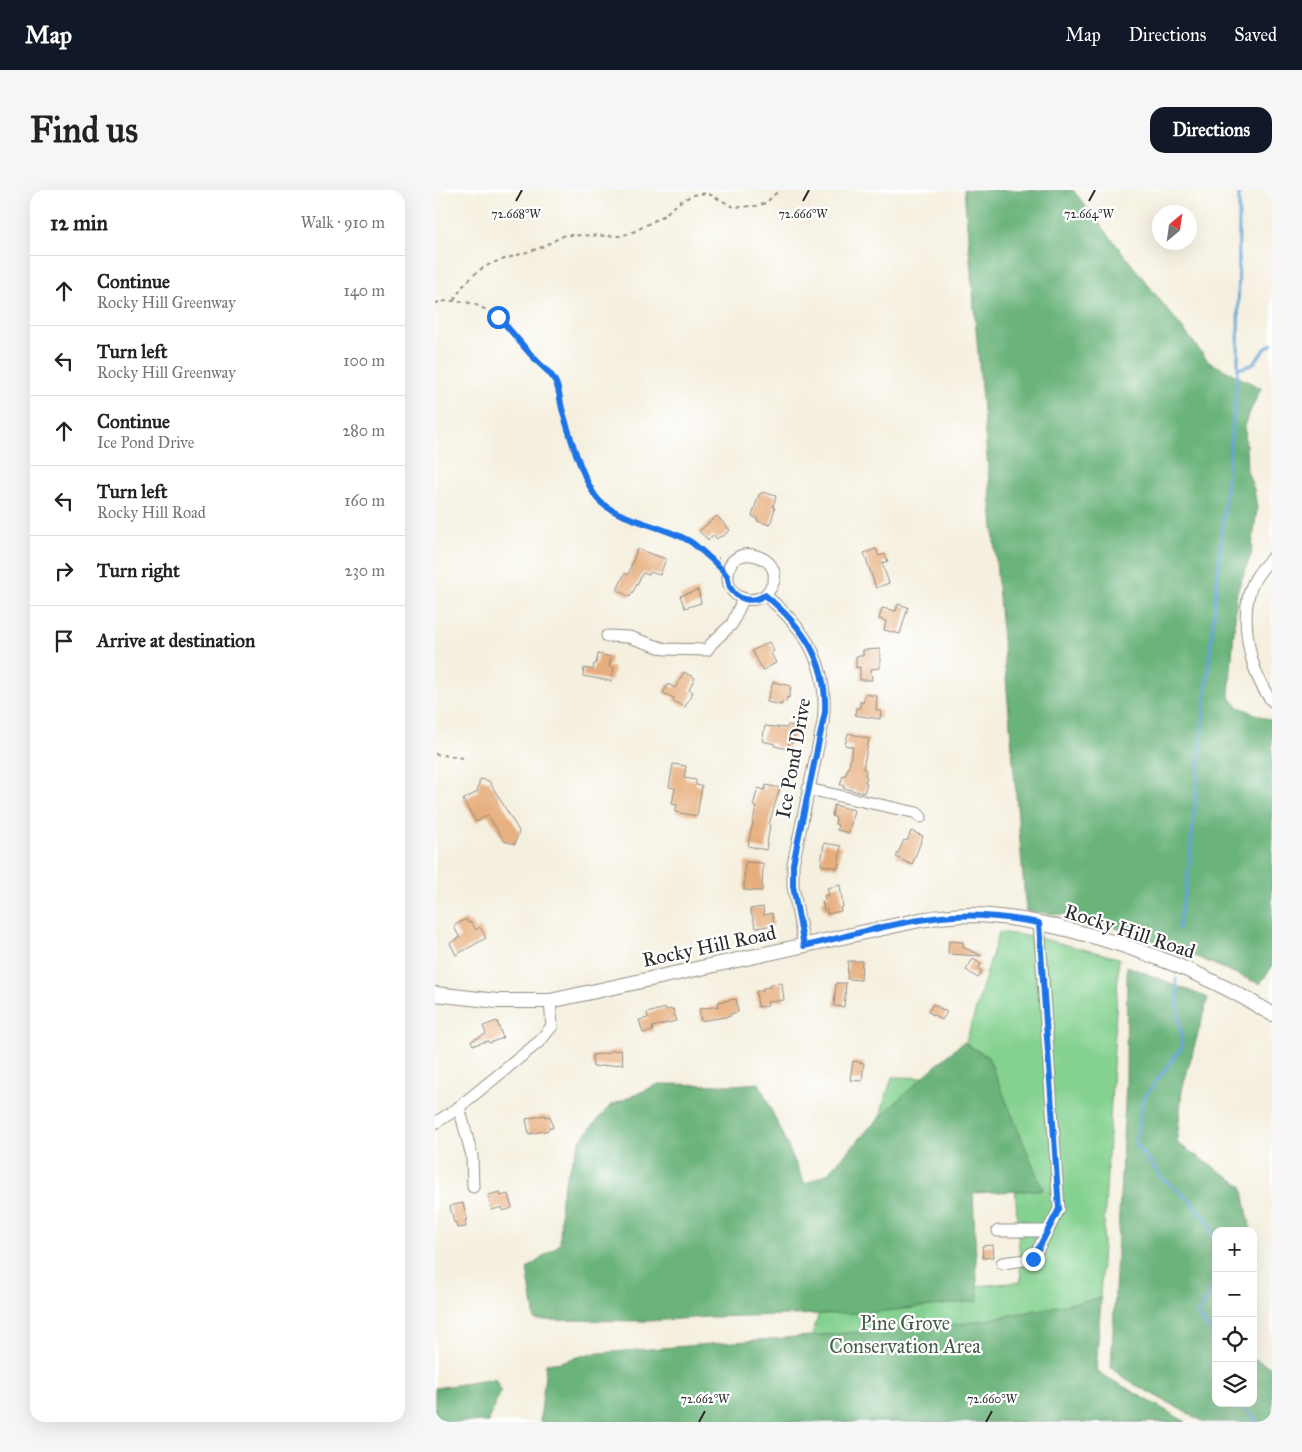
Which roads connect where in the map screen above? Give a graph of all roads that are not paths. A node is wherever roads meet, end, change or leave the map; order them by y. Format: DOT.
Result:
graph roads {
  1 [pos="1272,558"];
  2 [pos="765,595"];
  3 [pos="743,599"];
  4 [pos="607,636"];
  5 [pos="1272,701"];
  6 [pos="808,789"];
  7 [pos="921,817"];
  8 [pos="1039,923"];
  9 [pos="804,946"];
  10 [pos="435,994"];
  11 [pos="550,1001"];
  12 [pos="1272,1014"];
  13 [pos="457,1109"];
  14 [pos="435,1123"];
  15 [pos="473,1187"];
  16 [pos="998,1231"];
  17 [pos="1048,1232"];
  18 [pos="1002,1263"];
  1 -- 5 [label="street"];
  2 -- 3 [label="street"];
  2 -- 3 [label="street"];
  2 -- 6 [label="street, Ice Pond Drive"];
  3 -- 4 [label="street"];
  6 -- 7 [label="street"];
  6 -- 9 [label="street, Ice Pond Drive"];
  8 -- 9 [label="main road, Rocky Hill Road"];
  8 -- 12 [label="main road, Rocky Hill Road"];
  8 -- 17 [label="street"];
  9 -- 11 [label="main road, Rocky Hill Road"];
  10 -- 11 [label="main road, Rocky Hill Road"];
  11 -- 13 [label="street"];
  13 -- 14 [label="street"];
  13 -- 15 [label="street"];
  16 -- 17 [label="street"];
  17 -- 18 [label="street"];
}
